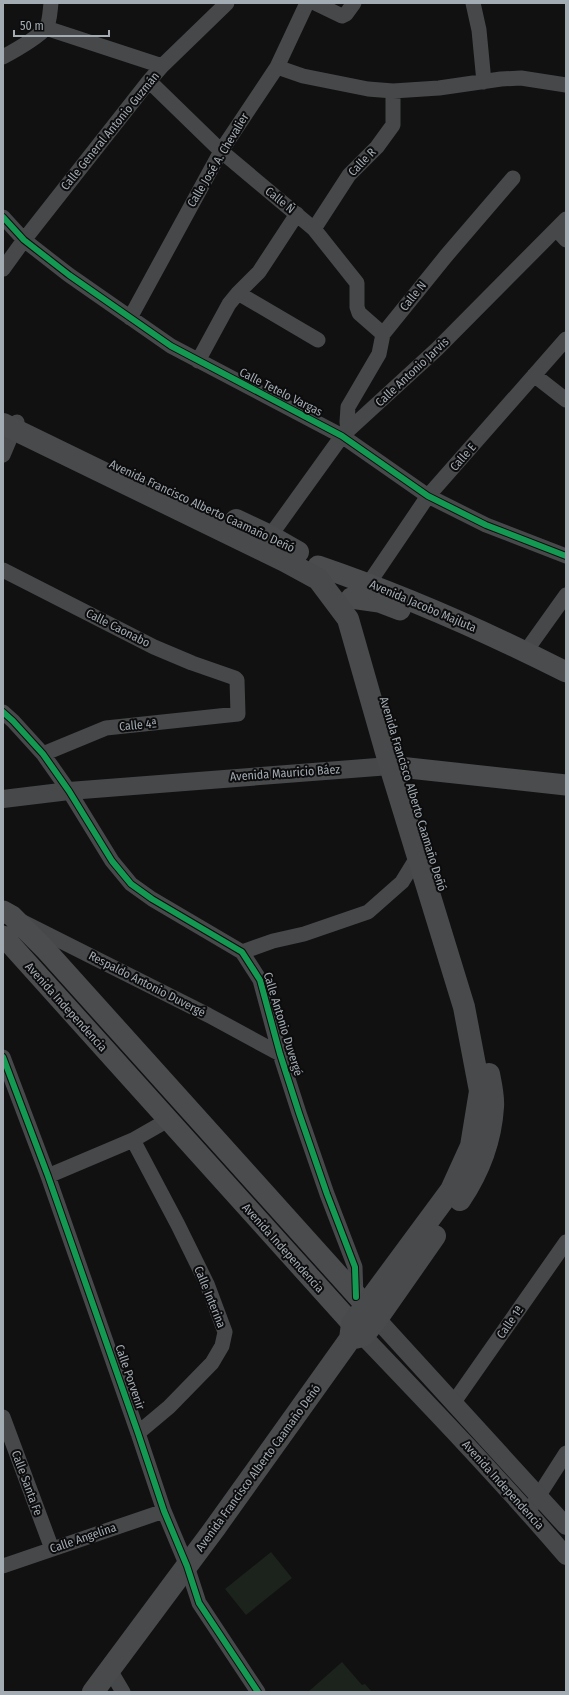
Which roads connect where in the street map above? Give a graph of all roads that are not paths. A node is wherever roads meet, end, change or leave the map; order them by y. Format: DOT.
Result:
graph roads {
  1 [pos="51,3"];
  2 [pos="227,3"];
  3 [pos="307,3"];
  4 [pos="315,3"];
  5 [pos="354,3"];
  6 [pos="473,3"];
  7 [pos="46,28"];
  8 [pos="3,57"];
  9 [pos="162,66"];
  10 [pos="277,67"];
  11 [pos="149,81"];
  12 [pos="484,82"];
  13 [pos="566,85"];
  14 [pos="393,91"];
  15 [pos="221,151"];
  16 [pos="513,178"];
  17 [pos="297,214"];
  18 [pos="3,217"];
  19 [pos="314,229"];
  20 [pos="563,230"];
  21 [pos="24,240"];
  22 [pos="3,269"];
  23 [pos="238,293"];
  24 [pos="130,318"];
  25 [pos="383,334"];
  26 [pos="566,338"];
  27 [pos="318,340"];
  28 [pos="198,361"];
  29 [pos="534,375"];
  30 [pos="566,400"];
  31 [pos="10,421"];
  32 [pos="345,433"];
  33 [pos="3,454"];
  34 [pos="428,496"];
  35 [pos="270,536"];
  36 [pos="566,556"];
  37 [pos="318,566"];
  38 [pos="3,570"];
  39 [pos="369,583"];
  40 [pos="566,595"];
  41 [pos="351,598"];
  42 [pos="526,652"];
  43 [pos="566,672"];
  44 [pos="3,712"];
  45 [pos="238,713"];
  46 [pos="42,754"];
  47 [pos="398,767"];
  48 [pos="566,785"];
  49 [pos="69,791"];
  50 [pos="3,799"];
  51 [pos="418,856"];
  52 [pos="8,914"];
  53 [pos="3,936"];
  54 [pos="242,952"];
  55 [pos="280,1054"];
  56 [pos="4,1063"];
  57 [pos="168,1120"];
  58 [pos="133,1140"];
  59 [pos="48,1176"];
  60 [pos="566,1242"];
  61 [pos="367,1307"];
  62 [pos="355,1333"];
  63 [pos="454,1402"];
  64 [pos="3,1417"];
  65 [pos="138,1433"];
  66 [pos="566,1453"];
  67 [pos="539,1496"];
  68 [pos="164,1511"];
  69 [pos="528,1511"];
  70 [pos="566,1526"];
  71 [pos="52,1549"];
  72 [pos="566,1556"];
  73 [pos="3,1566"];
  74 [pos="187,1566"];
  75 [pos="110,1670"];
  76 [pos="93,1692"];
  77 [pos="123,1692"];
  78 [pos="258,1692"];
  1 -- 7 [label="street"];
  2 -- 9 [label="street, Calle General Antonio Guzmán"];
  3 -- 10 [label="street, Calle José A. Chevalier"];
  4 -- 5 [label="street"];
  6 -- 12 [label="street"];
  7 -- 8 [label="street"];
  7 -- 9 [label="street"];
  9 -- 11 [label="street, Calle General Antonio Guzmán"];
  10 -- 14 [label="street"];
  10 -- 15 [label="street, Calle José A. Chevalier"];
  11 -- 15 [label="street, Calle Ñ"];
  11 -- 21 [label="street, Calle General Antonio Guzmán"];
  12 -- 13 [label="street"];
  12 -- 14 [label="street"];
  14 -- 19 [label="street, Calle R"];
  15 -- 17 [label="street, Calle Ñ"];
  15 -- 24 [label="street, Calle José A. Chevalier"];
  16 -- 25 [label="street, Calle N"];
  17 -- 19 [label="street, Calle Ñ"];
  17 -- 23 [label="street"];
  18 -- 21 [label="street, Calle Tetelo Vargas"];
  19 -- 25 [label="street, Calle Ñ"];
  20 -- 32 [label="street, Calle Antonio Jarvis"];
  21 -- 22 [label="street, Calle General Antonio Guzmán"];
  21 -- 24 [label="street, Calle Tetelo Vargas"];
  23 -- 27 [label="street"];
  23 -- 28 [label="street"];
  24 -- 28 [label="street, Calle Tetelo Vargas"];
  25 -- 32 [label="street, Calle N"];
  26 -- 29 [label="street, Calle E"];
  28 -- 32 [label="street, Calle Tetelo Vargas"];
  29 -- 30 [label="street"];
  29 -- 34 [label="street, Calle E"];
  31 -- 33 [label="street"];
  31 -- 35 [label="main road, Avenida Francisco Alberto Caamaño Deñó"];
  31 -- 47 [label="main road, Avenida Francisco Alberto Caamaño Deñó"];
  32 -- 34 [label="street, Calle Tetelo Vargas"];
  32 -- 35 [label="street, Calle Antonio Jarvis"];
  34 -- 36 [label="street, Calle Tetelo Vargas"];
  34 -- 39 [label="street, Calle E"];
  35 -- 37 [label="main road, Avenida Francisco Alberto Caamaño Deñó"];
  37 -- 39 [label="main road, Avenida Jacobo Majluta"];
  37 -- 41 [label="main road, Avenida Francisco Alberto Caamaño Deñó"];
  38 -- 45 [label="street, Calle Caonabo"];
  39 -- 42 [label="main road, Avenida Jacobo Majluta"];
  40 -- 42 [label="street"];
  41 -- 42 [label="main road, Avenida Jacobo Majluta"];
  41 -- 47 [label="main road, Avenida Francisco Alberto Caamaño Deñó"];
  42 -- 43 [label="main road, Avenida Jacobo Majluta"];
  44 -- 46 [label="street, Calle Antonio Duvergé"];
  45 -- 46 [label="street, Calle 4ª"];
  46 -- 49 [label="street, Calle Antonio Duvergé"];
  47 -- 48 [label="main road, Avenida Mauricio Báez"];
  47 -- 49 [label="street, Avenida Mauricio Báez"];
  47 -- 51 [label="main road, Avenida Francisco Alberto Caamaño Deñó"];
  47 -- 61 [label="main road, Avenida Francisco Alberto Caamaño Deñó"];
  49 -- 50 [label="street, Avenida Mauricio Báez"];
  49 -- 54 [label="street, Calle Antonio Duvergé"];
  51 -- 54 [label="street"];
  51 -- 61 [label="main road, Avenida Francisco Alberto Caamaño Deñó"];
  52 -- 55 [label="street, Respaldo Antonio Duvergé"];
  52 -- 61 [label="main road, Avenida Independencia"];
  53 -- 57 [label="main road, Avenida Independencia"];
  54 -- 55 [label="street, Calle Antonio Duvergé"];
  55 -- 61 [label="street, Calle Antonio Duvergé"];
  56 -- 59 [label="street, Calle Porvenir"];
  57 -- 58 [label="street"];
  57 -- 62 [label="main road, Avenida Independencia"];
  58 -- 59 [label="street"];
  58 -- 65 [label="street, Calle Interina"];
  59 -- 65 [label="street, Calle Porvenir"];
  60 -- 63 [label="street, Calle 1ª"];
  61 -- 62 [label="main road, Avenida Francisco Alberto Caamaño Deñó"];
  61 -- 63 [label="street, Avenida Independencia"];
  62 -- 69 [label="street, Avenida Independencia"];
  62 -- 74 [label="main road, Avenida Francisco Alberto Caamaño Deñó"];
  63 -- 67 [label="street, Avenida Independencia"];
  64 -- 71 [label="street, Calle Santa Fe"];
  65 -- 68 [label="street, Calle Porvenir"];
  66 -- 67 [label="street"];
  67 -- 69 [label="street"];
  67 -- 70 [label="street, Avenida Independencia"];
  68 -- 71 [label="street, Calle Angelina"];
  68 -- 74 [label="street, Calle Porvenir"];
  69 -- 72 [label="street, Avenida Independencia"];
  71 -- 73 [label="street, Calle Angelina"];
  74 -- 75 [label="main road, Avenida Francisco Alberto Caamaño Deñó"];
  74 -- 78 [label="street, Calle Porvenir"];
  75 -- 76 [label="main road, Avenida Francisco Alberto Caamaño Deñó"];
  75 -- 77 [label="street"];
}
